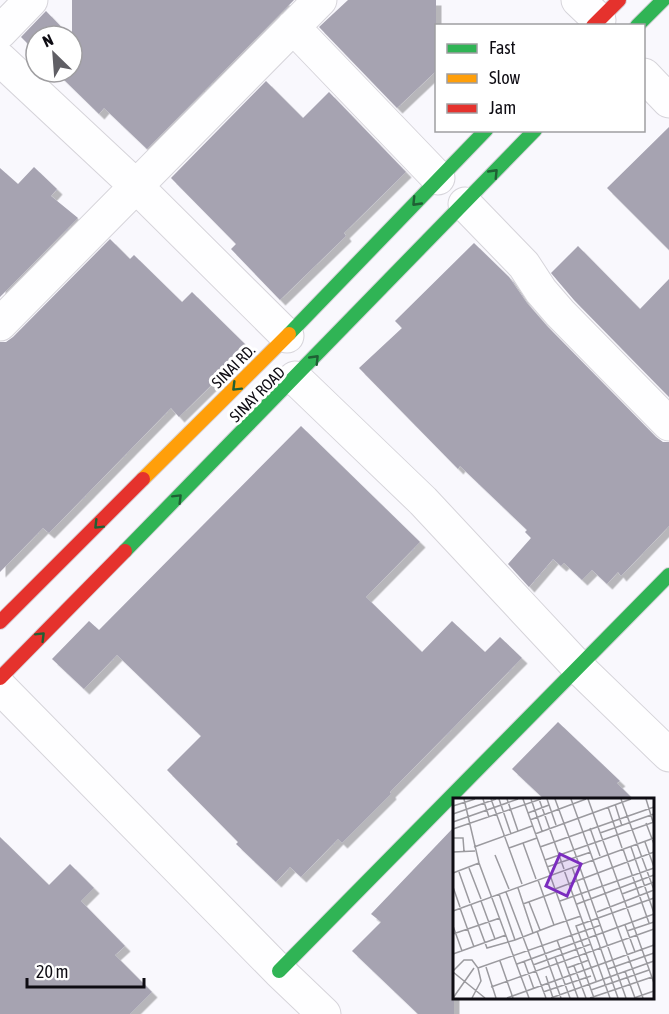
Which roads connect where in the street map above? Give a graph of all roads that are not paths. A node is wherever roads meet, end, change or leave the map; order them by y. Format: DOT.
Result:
graph roads {
  1 [pos="31,0"];
  2 [pos="320,0"];
  3 [pos="663,0"];
  4 [pos="639,24"];
  5 [pos="293,27"];
  6 [pos="0,32"];
  7 [pos="0,59"];
  8 [pos="645,76"];
  9 [pos="669,101"];
  10 [pos="484,132"];
  11 [pos="533,132"];
  12 [pos="438,178"];
  13 [pos="137,187"];
  14 [pos="465,204"];
  15 [pos="0,324"];
  16 [pos="287,336"];
  17 [pos="295,378"];
  18 [pos="669,424"];
  19 [pos="669,575"];
  20 [pos="0,622"];
  21 [pos="578,668"];
  22 [pos="0,678"];
  23 [pos="0,687"];
  24 [pos="669,755"];
  25 [pos="279,970"];
  26 [pos="324,1014"];
  1 -- 6 [label="street"];
  2 -- 5 [label="street"];
  3 -- 4 [label="main road"];
  5 -- 12 [label="street"];
  5 -- 13 [label="street"];
  7 -- 13 [label="street"];
  8 -- 9 [label="street"];
  10 -- 12 [label="main road, SINAI RD."];
  14 -- 11 [label="main road, SINAY ROAD, one-way"];
  12 -- 16 [label="main road, SINAI RD., one-way"];
  13 -- 15 [label="street"];
  13 -- 16 [label="street"];
  17 -- 14 [label="main road, SINAY ROAD, one-way"];
  14 -- 18 [label="street"];
  16 -- 20 [label="main road, SINAI RD., one-way"];
  17 -- 21 [label="street"];
  22 -- 17 [label="main road, SINAY ROAD, one-way"];
  19 -- 21 [label="main road"];
  21 -- 24 [label="street"];
  21 -- 25 [label="main road"];
  23 -- 25 [label="street"];
  25 -- 26 [label="street"];
}
